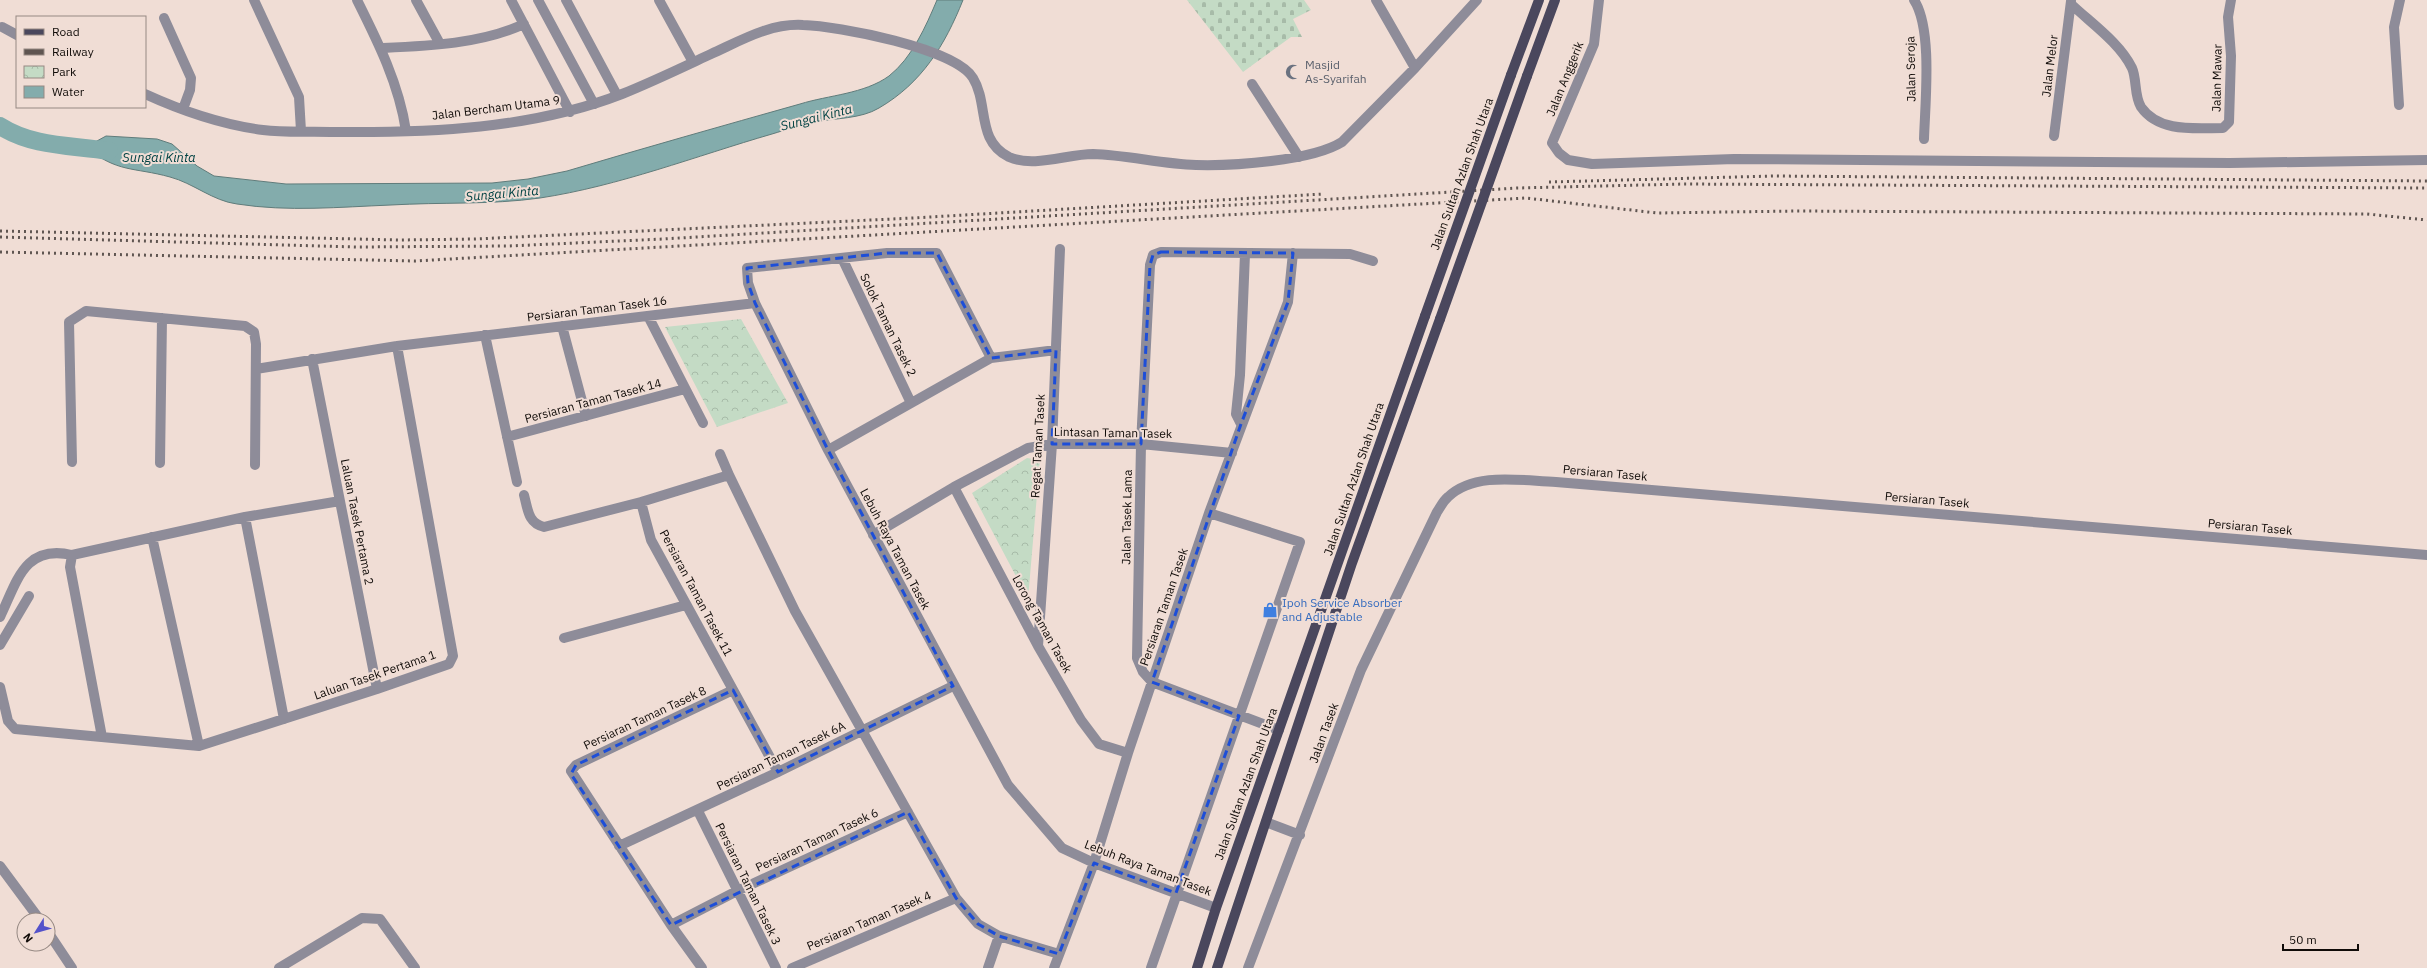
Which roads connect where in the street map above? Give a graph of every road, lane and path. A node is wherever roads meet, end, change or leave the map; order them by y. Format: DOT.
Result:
graph roads {
  1 [pos="254,0"];
  2 [pos="357,0"];
  3 [pos="416,0"];
  4 [pos="511,0"];
  5 [pos="538,0"];
  6 [pos="566,0"];
  7 [pos="659,0"];
  8 [pos="1376,0"];
  9 [pos="1477,0"];
  10 [pos="1539,0"];
  11 [pos="1555,0"];
  12 [pos="1599,0"];
  13 [pos="1914,0"];
  14 [pos="2231,0"];
  15 [pos="2400,0"];
  16 [pos="2071,2"];
  17 [pos="164,18"];
  18 [pos="524,24"];
  19 [pos="2,27"];
  20 [pos="16,34"];
  21 [pos="440,44"];
  22 [pos="381,48"];
  23 [pos="693,62"];
  24 [pos="1415,68"];
  25 [pos="1252,84"];
  26 [pos="146,94"];
  27 [pos="617,95"];
  28 [pos="594,104"];
  29 [pos="2399,105"];
  30 [pos="183,109"];
  31 [pos="570,112"];
  32 [pos="301,131"];
  33 [pos="406,131"];
  34 [pos="2054,136"];
  35 [pos="1924,139"];
  36 [pos="1299,157"];
  37 [pos="2427,160"];
  38 [pos="1060,248"];
  39 [pos="1293,253"];
  40 [pos="1245,254"];
  41 [pos="842,258"];
  42 [pos="1373,261"];
  43 [pos="754,303"];
  44 [pos="648,316"];
  45 [pos="162,318"];
  46 [pos="562,326"];
  47 [pos="485,335"];
  48 [pos="397,346"];
  49 [pos="1056,350"];
  50 [pos="991,358"];
  51 [pos="312,359"];
  52 [pos="256,369"];
  53 [pos="1240,375"];
  54 [pos="1256,384"];
  55 [pos="685,389"];
  56 [pos="911,403"];
  57 [pos="586,416"];
  58 [pos="703,423"];
  59 [pos="1241,424"];
  60 [pos="507,438"];
  61 [pos="1052,444"];
  62 [pos="1141,444"];
  63 [pos="828,450"];
  64 [pos="1232,453"];
  65 [pos="720,454"];
  66 [pos="72,462"];
  67 [pos="160,463"];
  68 [pos="255,465"];
  69 [pos="729,475"];
  70 [pos="517,482"];
  71 [pos="954,487"];
  72 [pos="524,496"];
  73 [pos="340,502"];
  74 [pos="641,502"];
  75 [pos="1210,512"];
  76 [pos="1437,512"];
  77 [pos="245,517"];
  78 [pos="873,535"];
  79 [pos="152,537"];
  80 [pos="72,555"];
  81 [pos="2427,555"];
  82 [pos="29,596"];
  83 [pos="686,605"];
  84 [pos="0,617"];
  85 [pos="564,638"];
  86 [pos="0,645"];
  87 [pos="1038,646"];
  88 [pos="1152,682"];
  89 [pos="954,686"];
  90 [pos="0,687"];
  91 [pos="376,689"];
  92 [pos="733,690"];
  93 [pos="1239,716"];
  94 [pos="284,719"];
  95 [pos="1279,730"];
  96 [pos="863,731"];
  97 [pos="102,737"];
  98 [pos="199,746"];
  99 [pos="1128,753"];
  100 [pos="778,772"];
  101 [pos="698,811"];
  102 [pos="908,812"];
  103 [pos="1266,822"];
  104 [pos="1300,835"];
  105 [pos="619,846"];
  106 [pos="1094,863"];
  107 [pos="0,866"];
  108 [pos="737,891"];
  109 [pos="1176,893"];
  110 [pos="956,898"];
  111 [pos="1216,908"];
  112 [pos="34,912"];
  113 [pos="671,925"];
  114 [pos="999,936"];
  115 [pos="56,944"];
  116 [pos="1059,954"];
  117 [pos="290,965"];
  118 [pos="72,968"];
  119 [pos="279,968"];
  120 [pos="415,968"];
  121 [pos="702,968"];
  122 [pos="776,968"];
  123 [pos="792,968"];
  124 [pos="988,968"];
  125 [pos="1054,968"];
  126 [pos="1151,968"];
  127 [pos="1197,968"];
  128 [pos="1216,968"];
  129 [pos="1248,968"];
  1 -- 32 [label="street"];
  2 -- 22 [label="street"];
  3 -- 21 [label="street"];
  4 -- 18 [label="street"];
  5 -- 28 [label="street"];
  6 -- 27 [label="street"];
  7 -- 23 [label="street"];
  8 -- 24 [label="street"];
  9 -- 24 [label="street"];
  10 -- 95 [label="main road, Jalan Sultan Azlan Shah Utara, bridge"];
  11 -- 103 [label="main road, bridge"];
  12 -- 37 [label="street, Jalan Anggerik"];
  13 -- 35 [label="street, Jalan Seroja"];
  14 -- 16 [label="street, Jalan Mawar"];
  15 -- 29 [label="street"];
  16 -- 34 [label="street, Jalan Melor"];
  17 -- 30 [label="street"];
  18 -- 21 [label="street"];
  18 -- 31 [label="street"];
  19 -- 20 [label="street"];
  21 -- 22 [label="street"];
  22 -- 33 [label="street"];
  23 -- 27 [label="street, Jalan Bercham Utama 9"];
  23 -- 36 [label="street, Jalan Bercham Utama 9"];
  24 -- 36 [label="street, Jalan Bercham Utama 9"];
  25 -- 36 [label="street"];
  26 -- 30 [label="street, Jalan Bercham Utama 9"];
  27 -- 28 [label="street, Jalan Bercham Utama 9"];
  28 -- 31 [label="street, Jalan Bercham Utama 9"];
  30 -- 32 [label="street, Jalan Bercham Utama 9"];
  31 -- 33 [label="street, Jalan Bercham Utama 9"];
  32 -- 33 [label="street, Jalan Bercham Utama 9"];
  38 -- 49 [label="street, Regat Taman Tasek"];
  39 -- 40 [label="street"];
  39 -- 42 [label="street"];
  39 -- 54 [label="street, Persiaran Taman Tasek"];
  40 -- 53 [label="street"];
  40 -- 62 [label="street, Jalan Tasek Lama"];
  41 -- 43 [label="street, Lebuh Raya Taman Tasek"];
  41 -- 50 [label="street, Lebuh Raya Taman Tasek"];
  41 -- 56 [label="street, Solok Taman Tasek 2"];
  43 -- 44 [label="street, Persiaran Taman Tasek 16"];
  43 -- 63 [label="street, Lebuh Raya Taman Tasek"];
  44 -- 46 [label="street, Persiaran Taman Tasek 16"];
  44 -- 55 [label="street"];
  45 -- 52 [label="street"];
  45 -- 66 [label="street"];
  45 -- 67 [label="street"];
  46 -- 47 [label="street, Persiaran Taman Tasek 16"];
  46 -- 57 [label="street"];
  47 -- 48 [label="street, Persiaran Taman Tasek 16"];
  47 -- 60 [label="street"];
  48 -- 51 [label="street, Persiaran Taman Tasek 16"];
  48 -- 91 [label="street, Laluan Tasek Pertama 1"];
  49 -- 50 [label="street"];
  49 -- 61 [label="street, Regat Taman Tasek"];
  50 -- 56 [label="street"];
  51 -- 52 [label="street, Persiaran Taman Tasek 16"];
  51 -- 73 [label="street, Laluan Tasek Pertama 2"];
  52 -- 68 [label="street"];
  53 -- 54 [label="street"];
  53 -- 59 [label="street"];
  54 -- 59 [label="street, Persiaran Taman Tasek"];
  55 -- 57 [label="street, Persiaran Taman Tasek 14"];
  55 -- 58 [label="street"];
  56 -- 63 [label="street"];
  57 -- 60 [label="street, Persiaran Taman Tasek 14"];
  59 -- 64 [label="street, Persiaran Taman Tasek"];
  60 -- 70 [label="street"];
  61 -- 62 [label="street, Lintasan Taman Tasek"];
  61 -- 71 [label="street, Lintasan Taman Tasek"];
  61 -- 87 [label="street, Regat Taman Tasek"];
  62 -- 64 [label="street, Lintasan Taman Tasek"];
  62 -- 88 [label="street, Jalan Tasek Lama"];
  63 -- 78 [label="street, Lebuh Raya Taman Tasek"];
  64 -- 75 [label="street, Persiaran Taman Tasek"];
  65 -- 69 [label="street"];
  69 -- 74 [label="street"];
  69 -- 96 [label="street"];
  71 -- 78 [label="street, Lintasan Taman Tasek"];
  71 -- 87 [label="street, Lorong Taman Tasek"];
  72 -- 74 [label="street"];
  73 -- 77 [label="street"];
  73 -- 91 [label="street, Laluan Tasek Pertama 2"];
  74 -- 83 [label="street, Persiaran Taman Tasek 11"];
  75 -- 88 [label="street, Persiaran Taman Tasek"];
  75 -- 93 [label="street"];
  76 -- 81 [label="street, Persiaran Tasek"];
  76 -- 104 [label="street, Jalan Tasek"];
  77 -- 79 [label="street"];
  77 -- 94 [label="street"];
  78 -- 89 [label="street, Lebuh Raya Taman Tasek"];
  79 -- 80 [label="street"];
  79 -- 98 [label="street"];
  80 -- 84 [label="street"];
  80 -- 97 [label="street"];
  82 -- 86 [label="street"];
  83 -- 85 [label="street"];
  83 -- 92 [label="street, Persiaran Taman Tasek 11"];
  87 -- 99 [label="street, Lorong Taman Tasek"];
  88 -- 93 [label="street"];
  88 -- 99 [label="street, Persiaran Taman Tasek"];
  89 -- 96 [label="street, Persiaran Taman Tasek 6A"];
  89 -- 106 [label="street, Lebuh Raya Taman Tasek"];
  90 -- 97 [label="street, Laluan Tasek Pertama 1"];
  91 -- 94 [label="street, Laluan Tasek Pertama 1"];
  92 -- 100 [label="street, Persiaran Taman Tasek 11"];
  92 -- 105 [label="street, Persiaran Taman Tasek 8"];
  93 -- 95 [label="street"];
  93 -- 109 [label="street"];
  94 -- 98 [label="street, Laluan Tasek Pertama 1"];
  95 -- 111 [label="main road, Jalan Sultan Azlan Shah Utara"];
  96 -- 100 [label="street, Persiaran Taman Tasek 6A"];
  96 -- 102 [label="street"];
  97 -- 98 [label="street, Laluan Tasek Pertama 1"];
  99 -- 106 [label="street, Persiaran Taman Tasek"];
  100 -- 101 [label="street, Persiaran Taman Tasek 6A"];
  101 -- 105 [label="street, Persiaran Taman Tasek 6A"];
  101 -- 108 [label="street, Persiaran Taman Tasek 3"];
  102 -- 108 [label="street, Persiaran Taman Tasek 6"];
  102 -- 110 [label="street"];
  103 -- 104 [label="street"];
  103 -- 128 [label="main road"];
  104 -- 129 [label="street, Jalan Tasek"];
  105 -- 113 [label="street"];
  106 -- 109 [label="street, Lebuh Raya Taman Tasek"];
  106 -- 116 [label="street, Persiaran Taman Tasek"];
  107 -- 112 [label="street"];
  108 -- 113 [label="street, Persiaran Taman Tasek 6"];
  108 -- 122 [label="street, Persiaran Taman Tasek 3"];
  109 -- 111 [label="street, Lebuh Raya Taman Tasek"];
  109 -- 126 [label="street"];
  110 -- 114 [label="street"];
  110 -- 123 [label="street, Persiaran Taman Tasek 4"];
  111 -- 127 [label="main road, Jalan Sultan Azlan Shah Utara"];
  113 -- 121 [label="street"];
  114 -- 116 [label="street"];
  114 -- 124 [label="street"];
  115 -- 118 [label="street"];
  116 -- 125 [label="street, Persiaran Taman Tasek"];
  117 -- 119 [label="street"];
  117 -- 120 [label="street"];
}
